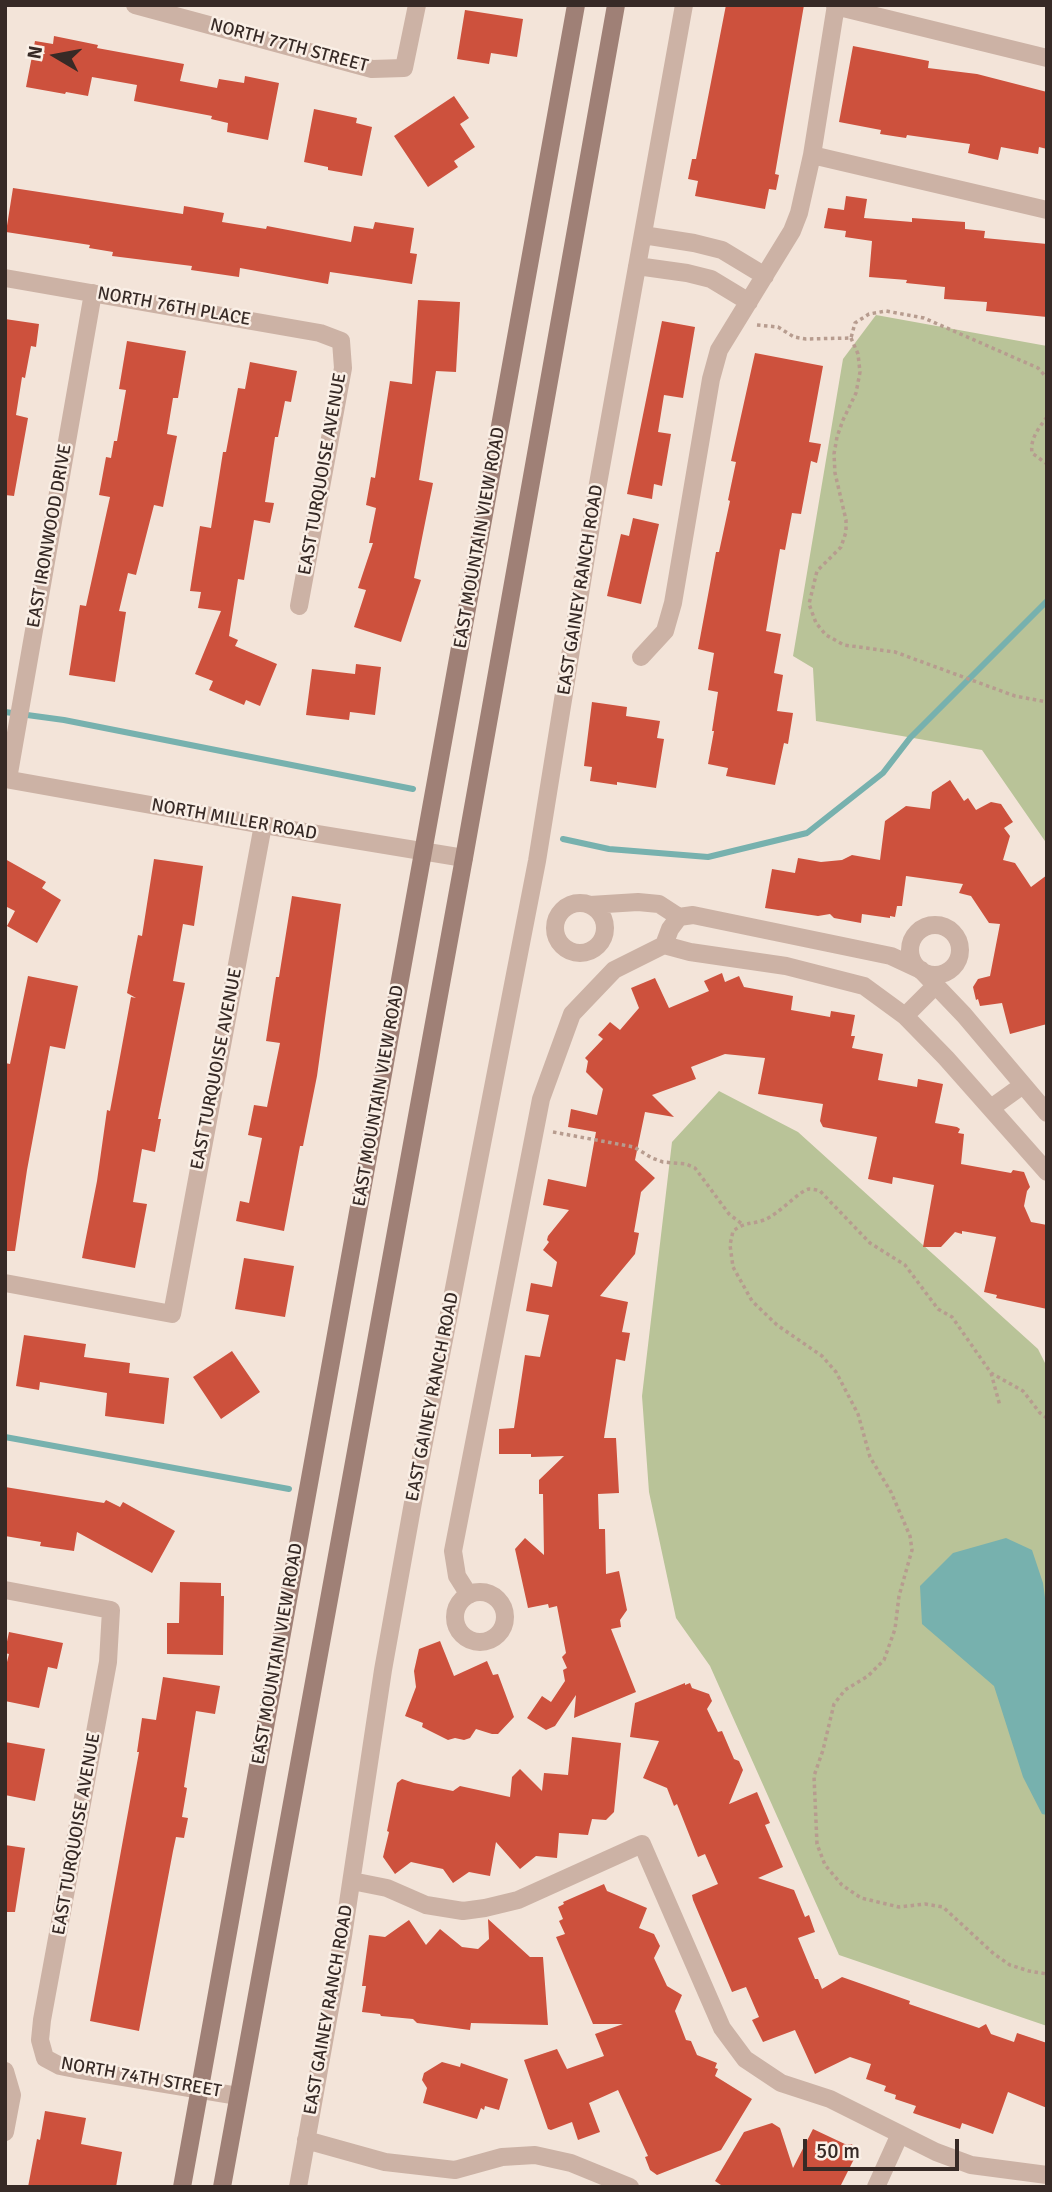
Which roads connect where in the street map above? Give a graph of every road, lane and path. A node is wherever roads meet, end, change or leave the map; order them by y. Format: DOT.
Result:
graph roads {
  1 [pos="135,5"];
  2 [pos="417,5"];
  3 [pos="576,5"];
  4 [pos="616,5"];
  5 [pos="684,5"];
  6 [pos="836,6"];
  7 [pos="158,8"];
  8 [pos="1047,58"];
  9 [pos="812,155"];
  10 [pos="1047,210"];
  11 [pos="643,235"];
  12 [pos="637,266"];
  13 [pos="765,276"];
  14 [pos="5,278"];
  15 [pos="93,293"];
  16 [pos="749,302"];
  17 [pos="738,320"];
  18 [pos="851,338"];
  19 [pos="341,341"];
  20 [pos="1047,378"];
  21 [pos="1047,417"];
  22 [pos="1047,464"];
  23 [pos="299,606"];
  24 [pos="641,657"];
  25 [pos="1047,702"];
  26 [pos="6,779"];
  27 [pos="263,825"];
  28 [pos="424,852"];
  29 [pos="464,858"];
  30 [pos="590,905"];
  31 [pos="526,915"];
  32 [pos="679,917"];
  33 [pos="556,921"];
  34 [pos="785,934"];
  35 [pos="664,945"];
  36 [pos="597,946"];
  37 [pos="780,965"];
  38 [pos="614,970"];
  39 [pos="935,986"];
  40 [pos="905,1016"];
  41 [pos="1023,1085"];
  42 [pos="991,1108"];
  43 [pos="1047,1113"];
  44 [pos="535,1129"];
  45 [pos="1047,1172"];
  46 [pos="742,1224"];
  47 [pos="5,1283"];
  48 [pos="991,1373"];
  49 [pos="1000,1406"];
  50 [pos="1047,1418"];
  51 [pos="5,1590"];
  52 [pos="469,1595"];
  53 [pos="352,1881"];
  54 [pos="1047,1974"];
  55 [pos="45,2058"];
  56 [pos="5,2071"];
  57 [pos="199,2090"];
  58 [pos="238,2096"];
  59 [pos="5,2132"];
  60 [pos="900,2134"];
  61 [pos="306,2140"];
  62 [pos="1047,2175"];
  63 [pos="182,2187"];
  64 [pos="222,2187"];
  65 [pos="298,2187"];
  66 [pos="630,2187"];
  67 [pos="876,2187"];
  1 -- 7 [label="street, NORTH 77TH STREET"];
  2 -- 7 [label="street, NORTH 77TH STREET"];
  3 -- 28 [label="main road, EAST MOUNTAIN VIEW ROAD"];
  4 -- 29 [label="main road"];
  5 -- 11 [label="street, EAST GAINEY RANCH ROAD"];
  6 -- 8 [label="street"];
  6 -- 9 [label="street"];
  9 -- 10 [label="street"];
  9 -- 13 [label="street"];
  11 -- 12 [label="street, EAST GAINEY RANCH ROAD"];
  11 -- 13 [label="street"];
  12 -- 16 [label="street"];
  12 -- 31 [label="street, EAST GAINEY RANCH ROAD"];
  13 -- 16 [label="street"];
  14 -- 15 [label="street, NORTH 76TH PLACE"];
  15 -- 19 [label="street, NORTH 76TH PLACE"];
  15 -- 26 [label="street, EAST IRONWOOD DRIVE"];
  16 -- 17 [label="street"];
  17 -- 18 [label="path"];
  17 -- 24 [label="street"];
  18 -- 20 [label="path"];
  18 -- 25 [label="path"];
  19 -- 23 [label="street, EAST TURQUOISE AVENUE"];
  21 -- 22 [label="path"];
  26 -- 27 [label="street, NORTH MILLER ROAD"];
  27 -- 28 [label="street, NORTH MILLER ROAD"];
  27 -- 47 [label="street, EAST TURQUOISE AVENUE"];
  28 -- 29 [label="street, NORTH MILLER ROAD"];
  28 -- 57 [label="main road, EAST MOUNTAIN VIEW ROAD"];
  29 -- 58 [label="main road"];
  30 -- 32 [label="street"];
  30 -- 33 [label="street"];
  30 -- 36 [label="street"];
  31 -- 33 [label="street"];
  31 -- 53 [label="street, EAST GAINEY RANCH ROAD"];
  32 -- 34 [label="street"];
  32 -- 35 [label="street"];
  33 -- 36 [label="street"];
  34 -- 37 [label="street"];
  34 -- 39 [label="street"];
  35 -- 37 [label="street"];
  35 -- 38 [label="street"];
  36 -- 38 [label="street"];
  37 -- 40 [label="street"];
  38 -- 44 [label="street"];
  39 -- 40 [label="street"];
  39 -- 41 [label="street"];
  40 -- 42 [label="street"];
  41 -- 42 [label="street"];
  41 -- 43 [label="street"];
  42 -- 45 [label="street"];
  44 -- 46 [label="path"];
  44 -- 52 [label="street"];
  46 -- 48 [label="path"];
  46 -- 54 [label="path"];
  48 -- 49 [label="path"];
  48 -- 50 [label="path"];
  51 -- 55 [label="street, EAST TURQUOISE AVENUE"];
  53 -- 60 [label="street, EAST GAINEY RANCH ROAD"];
  53 -- 61 [label="street, EAST GAINEY RANCH ROAD"];
  55 -- 57 [label="street, NORTH 74TH STREET"];
  56 -- 59 [label="street"];
  57 -- 58 [label="street, NORTH 74TH STREET"];
  57 -- 63 [label="main road, EAST MOUNTAIN VIEW ROAD"];
  58 -- 64 [label="main road"];
  60 -- 62 [label="street, EAST GAINEY RANCH ROAD"];
  60 -- 67 [label="street"];
  61 -- 65 [label="street, EAST GAINEY RANCH ROAD"];
  61 -- 66 [label="street, EAST GAINEY RANCH ROAD"];
}
